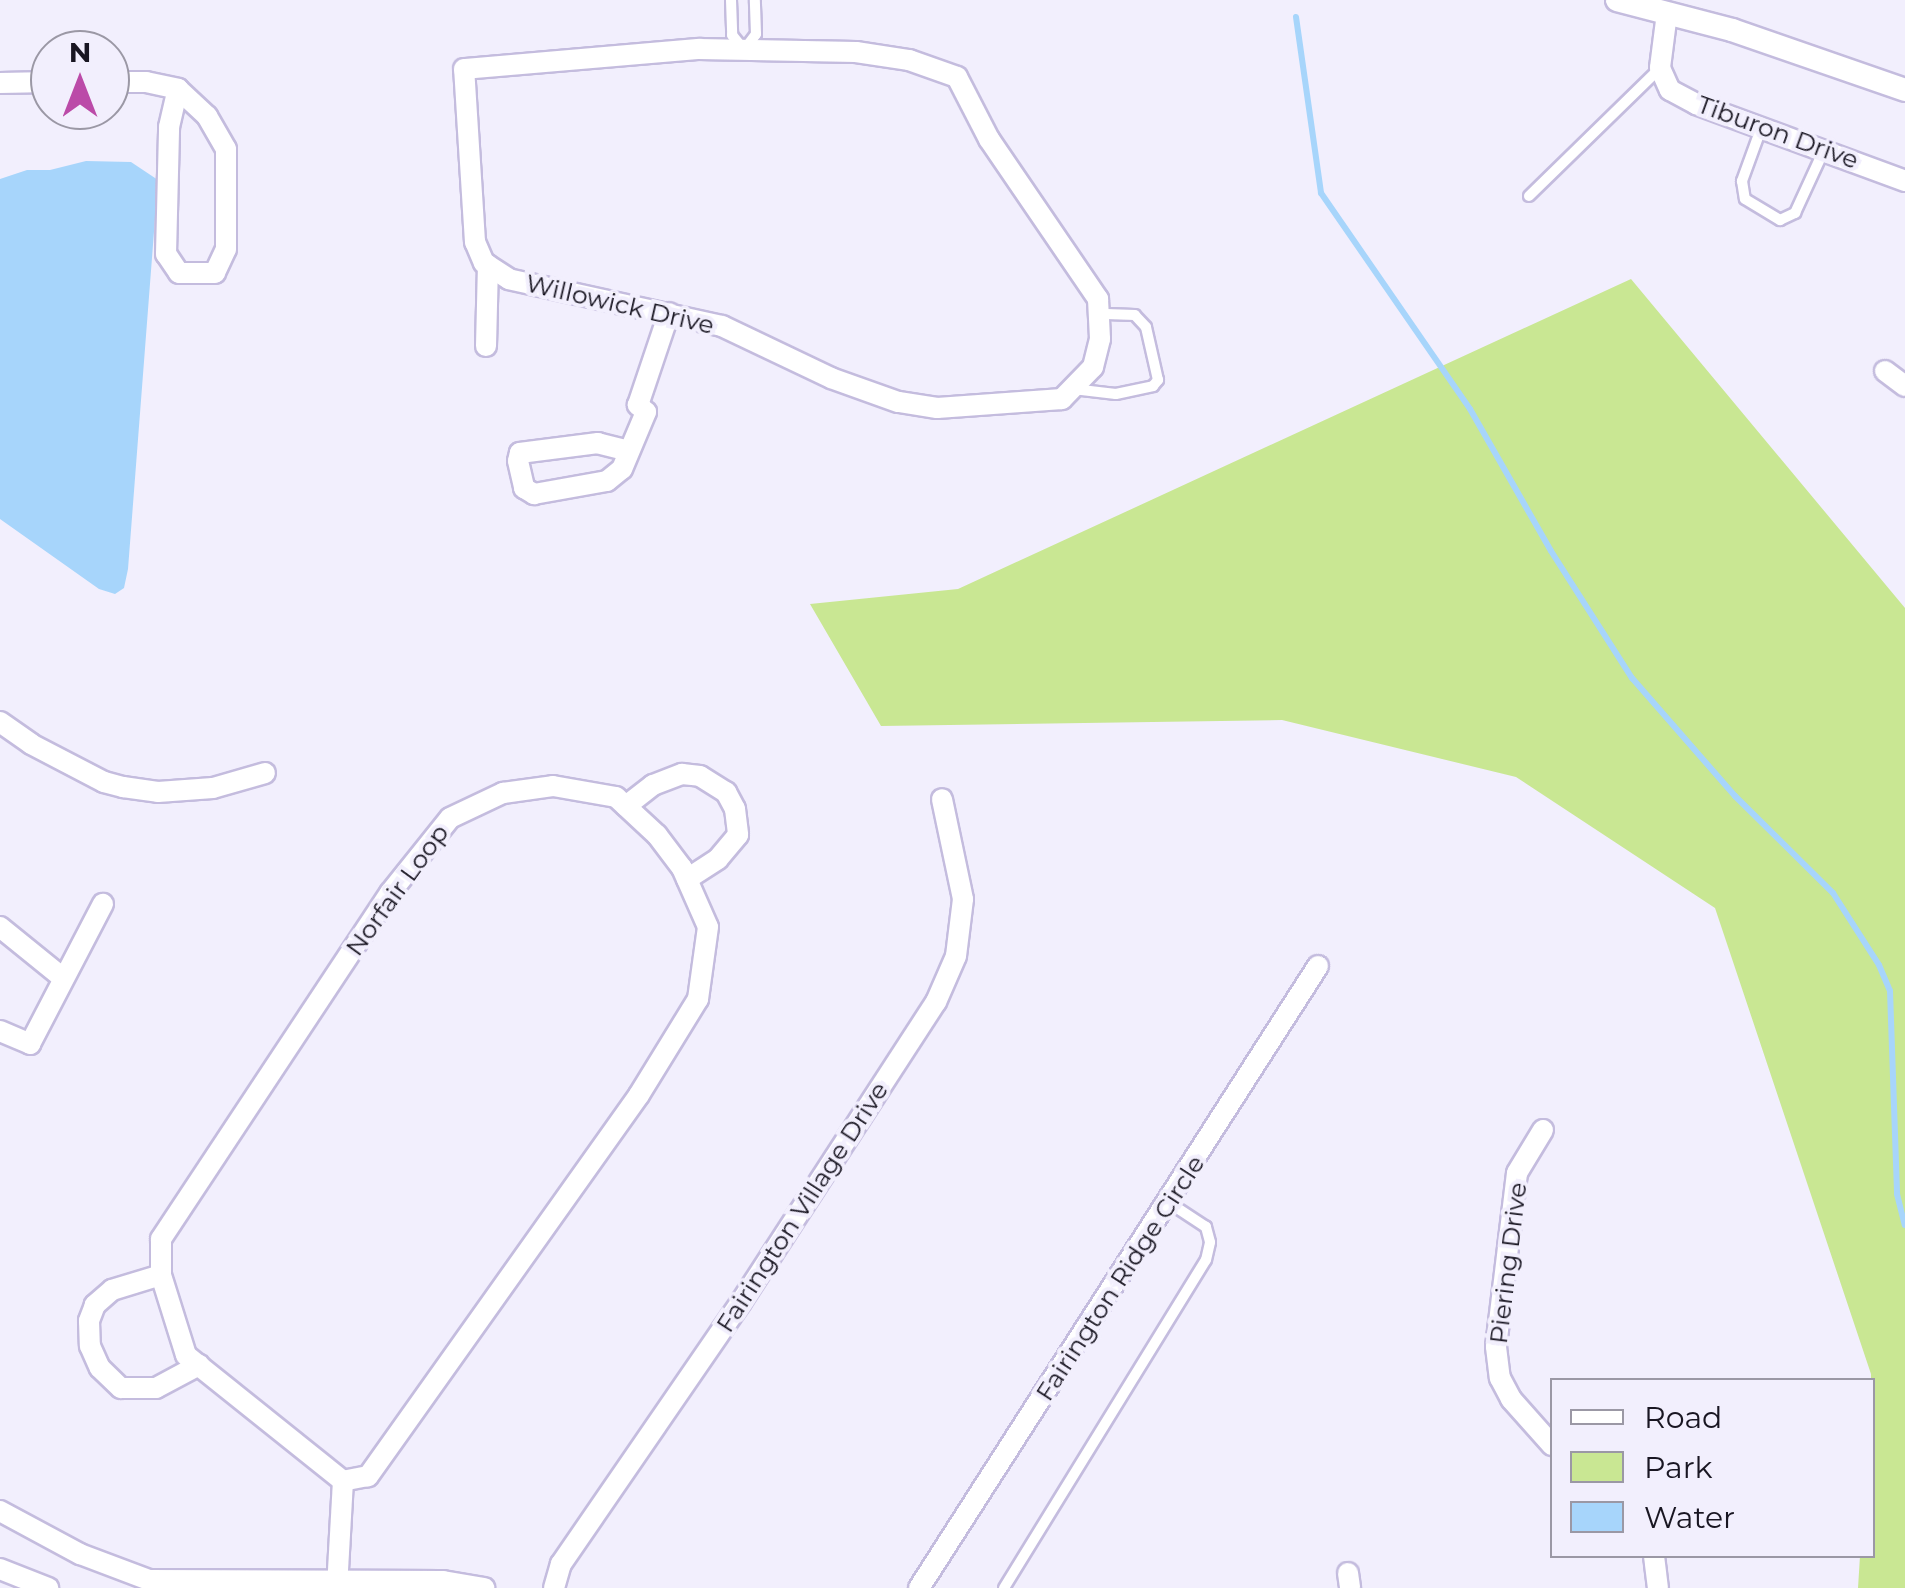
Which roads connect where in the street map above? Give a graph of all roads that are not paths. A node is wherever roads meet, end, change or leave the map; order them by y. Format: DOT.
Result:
graph roads {
  1 [pos="731,0"];
  2 [pos="756,0"];
  3 [pos="1617,0"];
  4 [pos="1667,13"];
  5 [pos="744,50"];
  6 [pos="1660,68"];
  7 [pos="0,82"];
  8 [pos="30,82"];
  9 [pos="130,82"];
  10 [pos="178,89"];
  11 [pos="1905,90"];
  12 [pos="1762,126"];
  13 [pos="1824,149"];
  14 [pos="1905,180"];
  15 [pos="1529,196"];
  16 [pos="488,266"];
  17 [pos="670,313"];
  18 [pos="1099,314"];
  19 [pos="486,346"];
  20 [pos="1885,371"];
  21 [pos="1905,386"];
  22 [pos="1072,389"];
  23 [pos="629,451"];
  24 [pos="0,722"];
  25 [pos="265,773"];
  26 [pos="942,799"];
  27 [pos="626,806"];
  28 [pos="686,879"];
  29 [pos="103,904"];
  30 [pos="0,928"];
  31 [pos="1318,966"];
  32 [pos="63,978"];
  33 [pos="0,1031"];
  34 [pos="1544,1130"];
  35 [pos="1168,1202"];
  36 [pos="161,1276"];
  37 [pos="199,1365"];
  38 [pos="1550,1443"];
  39 [pos="343,1480"];
  40 [pos="0,1511"];
  41 [pos="1654,1558"];
  42 [pos="0,1569"];
  43 [pos="337,1586"];
  44 [pos="48,1588"];
  45 [pos="484,1588"];
  46 [pos="554,1588"];
  47 [pos="919,1588"];
  48 [pos="1004,1588"];
  49 [pos="1658,1588"];
  1 -- 5 [label="lane"];
  2 -- 5 [label="lane"];
  3 -- 4 [label="street"];
  4 -- 6 [label="street"];
  4 -- 11 [label="street"];
  5 -- 16 [label="street"];
  5 -- 18 [label="street"];
  6 -- 12 [label="street, Tiburon Drive"];
  6 -- 15 [label="lane"];
  7 -- 8 [label="street"];
  9 -- 10 [label="street"];
  10 -- 10 [label="street"];
  12 -- 13 [label="street, Tiburon Drive"];
  12 -- 13 [label="lane"];
  13 -- 14 [label="street, Tiburon Drive"];
  16 -- 17 [label="street, Willowick Drive"];
  16 -- 19 [label="street"];
  17 -- 22 [label="street, Willowick Drive"];
  17 -- 23 [label="street"];
  18 -- 22 [label="street"];
  18 -- 22 [label="lane"];
  20 -- 21 [label="street"];
  23 -- 23 [label="street"];
  24 -- 25 [label="street"];
  26 -- 46 [label="street, Fairington Village Drive"];
  27 -- 28 [label="street, Norfair Loop"];
  27 -- 28 [label="street"];
  27 -- 36 [label="street, Norfair Loop"];
  28 -- 39 [label="street, Norfair Loop"];
  29 -- 32 [label="street"];
  30 -- 32 [label="street"];
  31 -- 35 [label="street, Fairington Ridge Circle"];
  32 -- 33 [label="street"];
  34 -- 38 [label="street, Piering Drive"];
  35 -- 47 [label="street, Fairington Ridge Circle"];
  35 -- 48 [label="lane"];
  36 -- 37 [label="street, Norfair Loop"];
  36 -- 37 [label="street"];
  37 -- 39 [label="street, Norfair Loop"];
  39 -- 43 [label="street"];
  40 -- 43 [label="street"];
  41 -- 49 [label="street"];
  42 -- 44 [label="street"];
  43 -- 45 [label="street"];
}
